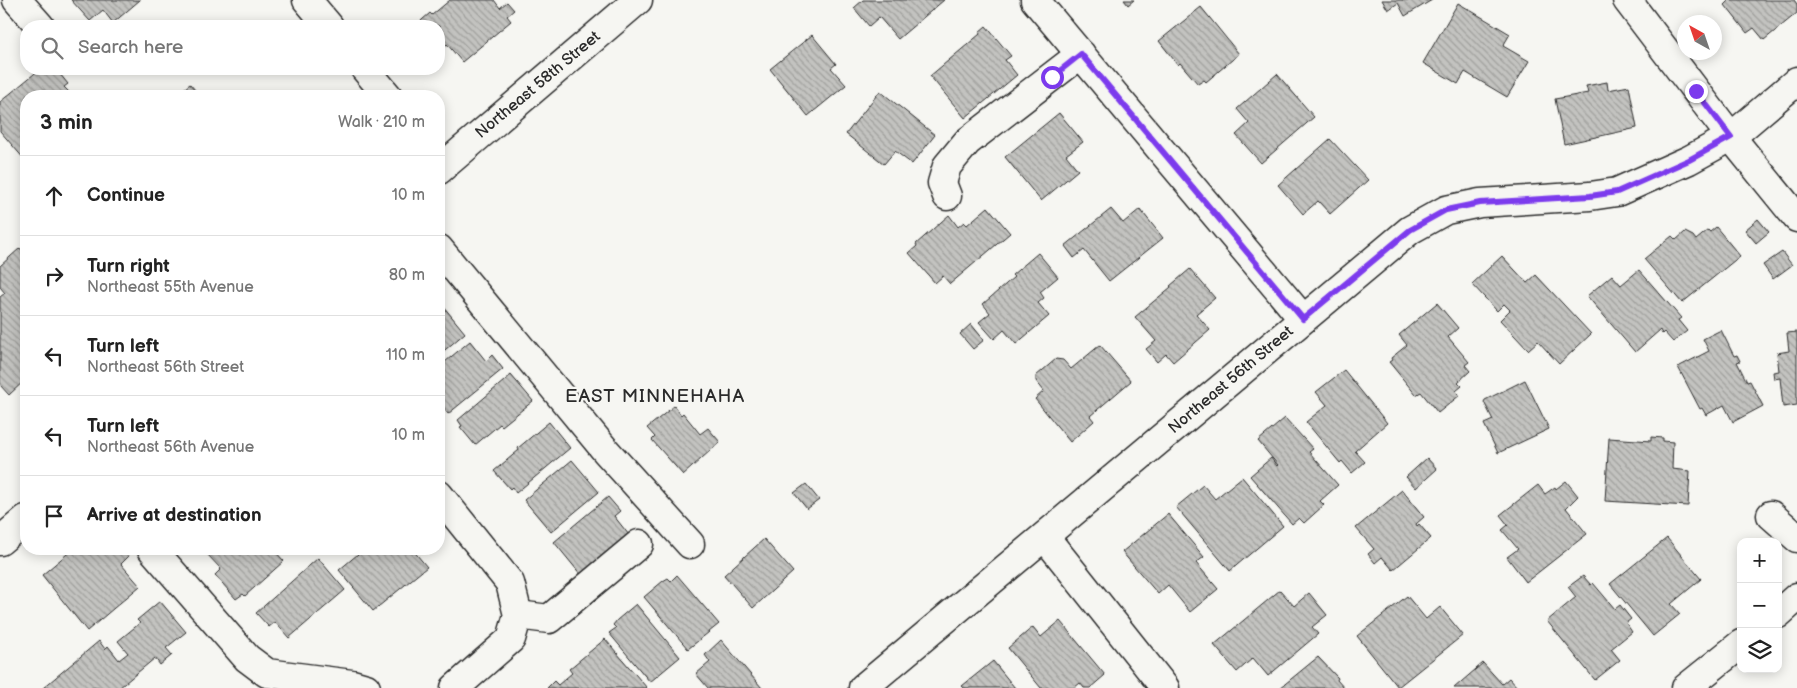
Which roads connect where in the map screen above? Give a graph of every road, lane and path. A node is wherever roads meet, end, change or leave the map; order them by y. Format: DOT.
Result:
graph roads {
  1 [pos="17,0"];
  2 [pos="307,0"];
  3 [pos="638,0"];
  4 [pos="1035,0"];
  5 [pos="1627,0"];
  6 [pos="35,20"];
  7 [pos="324,20"];
  8 [pos="1081,54"];
  9 [pos="370,75"];
  10 [pos="1797,81"];
  11 [pos="383,90"];
  12 [pos="1731,137"];
  13 [pos="445,161"];
  14 [pos="948,196"];
  15 [pos="1797,218"];
  16 [pos="445,256"];
  17 [pos="1303,319"];
  18 [pos="445,502"];
  19 [pos="1771,515"];
  20 [pos="20,524"];
  21 [pos="1045,537"];
  22 [pos="1797,538"];
  23 [pos="0,541"];
  24 [pos="638,544"];
  25 [pos="690,544"];
  26 [pos="157,555"];
  27 [pos="1797,597"];
  28 [pos="1782,610"];
  29 [pos="518,615"];
  30 [pos="1737,647"];
  31 [pos="359,686"];
  32 [pos="455,688"];
  33 [pos="863,688"];
  34 [pos="1165,688"];
  35 [pos="1686,688"];
  1 -- 6 [label="street"];
  2 -- 7 [label="street"];
  3 -- 13 [label="street, Northeast 58th Street"];
  4 -- 8 [label="street"];
  5 -- 12 [label="street"];
  8 -- 14 [label="street"];
  8 -- 17 [label="street"];
  9 -- 11 [label="street"];
  10 -- 12 [label="street, Northeast 56th Street"];
  12 -- 15 [label="street"];
  12 -- 17 [label="street, Northeast 56th Street"];
  16 -- 25 [label="street"];
  17 -- 21 [label="street, Northeast 56th Street"];
  18 -- 29 [label="street"];
  19 -- 22 [label="street"];
  20 -- 23 [label="street"];
  21 -- 33 [label="street, Northeast 56th Street"];
  21 -- 34 [label="street"];
  24 -- 29 [label="street"];
  26 -- 31 [label="street"];
  27 -- 28 [label="street"];
  29 -- 32 [label="street"];
  30 -- 35 [label="street"];
}
